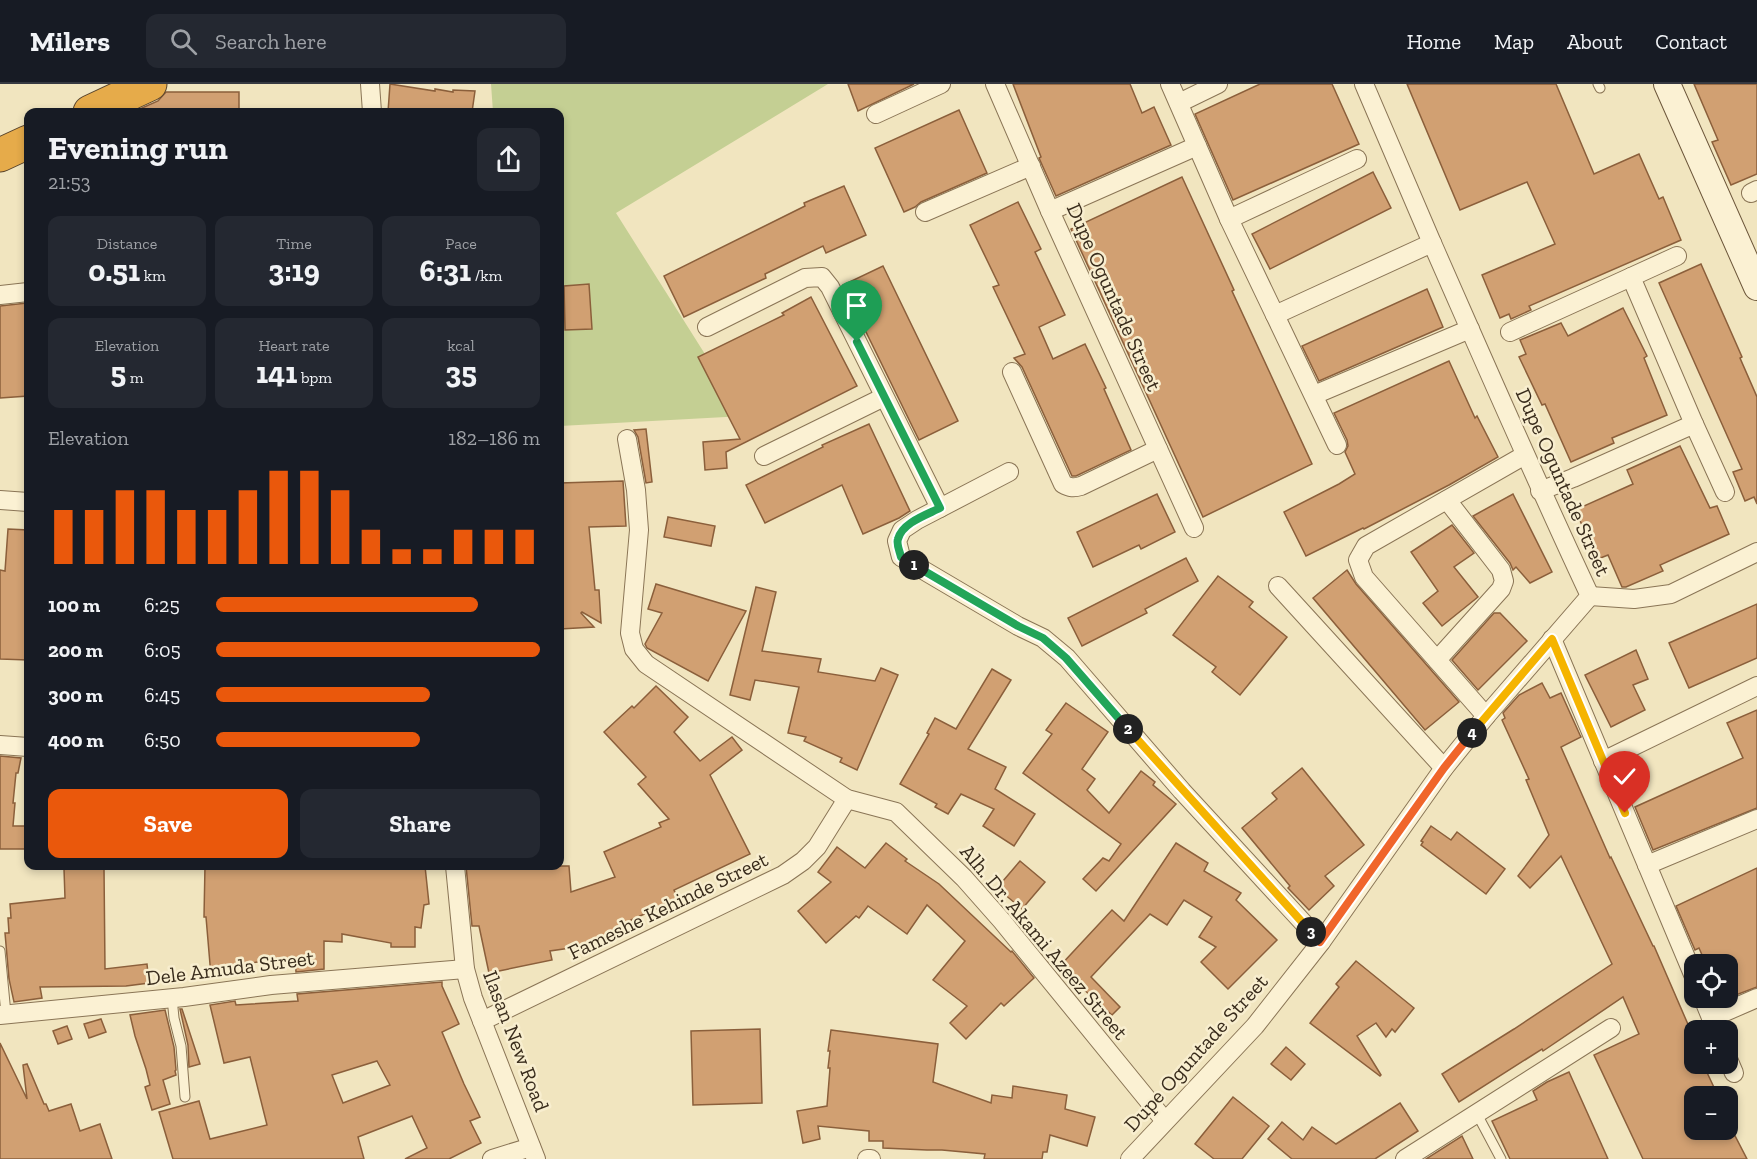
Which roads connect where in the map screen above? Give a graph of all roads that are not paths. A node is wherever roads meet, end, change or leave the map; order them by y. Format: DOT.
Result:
graph roads {
  1 [pos="150,84"];
  2 [pos="370,84"];
  3 [pos="941,84"];
  4 [pos="994,84"];
  5 [pos="1170,84"];
  6 [pos="1218,84"];
  7 [pos="1364,84"];
  8 [pos="1667,84"];
  9 [pos="1179,103"];
  10 [pos="99,108"];
  11 [pos="372,108"];
  12 [pos="876,114"];
  13 [pos="24,144"];
  14 [pos="1197,146"];
  15 [pos="0,156"];
  16 [pos="1357,159"];
  17 [pos="1031,166"];
  18 [pos="925,212"];
  19 [pos="1050,212"];
  20 [pos="1229,219"];
  21 [pos="1432,243"];
  22 [pos="1677,256"];
  23 [pos="1631,278"];
  24 [pos="1757,287"];
  25 [pos="24,292"];
  26 [pos="0,295"];
  27 [pos="1275,315"];
  28 [pos="706,327"];
  29 [pos="1470,329"];
  30 [pos="1510,332"];
  31 [pos="1012,372"];
  32 [pos="1314,395"];
  33 [pos="884,397"];
  34 [pos="1694,424"];
  35 [pos="627,439"];
  36 [pos="1337,446"];
  37 [pos="1158,449"];
  38 [pos="1525,455"];
  39 [pos="764,456"];
  40 [pos="1009,472"];
  41 [pos="1540,490"];
  42 [pos="1725,492"];
  43 [pos="0,500"];
  44 [pos="1447,500"];
  45 [pos="24,502"];
  46 [pos="940,508"];
  47 [pos="1194,528"];
  48 [pos="1757,552"];
  49 [pos="1278,586"];
  50 [pos="1590,596"];
  51 [pos="1552,639"];
  52 [pos="1437,660"];
  53 [pos="1757,686"];
  54 [pos="1486,716"];
  55 [pos="0,746"];
  56 [pos="24,747"];
  57 [pos="1604,761"];
  58 [pos="1444,768"];
  59 [pos="847,799"];
  60 [pos="1757,819"];
  61 [pos="1647,865"];
  62 [pos="455,870"];
  63 [pos="1320,942"];
  64 [pos="0,951"];
  65 [pos="1684,954"];
  66 [pos="465,969"];
  67 [pos="172,998"];
  68 [pos="1757,998"];
  69 [pos="3,1015"];
  70 [pos="1721,1020"];
  71 [pos="482,1021"];
  72 [pos="1611,1028"];
  73 [pos="185,1097"];
  74 [pos="1477,1114"];
  75 [pos="1165,1121"];
  76 [pos="534,1153"];
  77 [pos="492,1159"];
  78 [pos="1130,1159"];
  79 [pos="1406,1159"];
  80 [pos="1501,1159"];
  1 -- 10 [label="highway"];
  2 -- 11 [label="street"];
  3 -- 12 [label="street"];
  4 -- 17 [label="street, Dupe Oguntade Street"];
  5 -- 9 [label="street"];
  6 -- 9 [label="street"];
  7 -- 21 [label="street, Dupe Oguntade Street"];
  8 -- 24 [label="street"];
  9 -- 14 [label="street"];
  13 -- 15 [label="highway"];
  14 -- 19 [label="street"];
  14 -- 20 [label="street"];
  16 -- 20 [label="street"];
  17 -- 18 [label="street"];
  17 -- 19 [label="street, Dupe Oguntade Street"];
  19 -- 37 [label="street, Dupe Oguntade Street"];
  20 -- 27 [label="street"];
  21 -- 27 [label="street"];
  21 -- 29 [label="street, Dupe Oguntade Street"];
  22 -- 23 [label="street"];
  23 -- 30 [label="street"];
  23 -- 34 [label="street"];
  25 -- 26 [label="street"];
  27 -- 32 [label="street"];
  28 -- 33 [label="street"];
  29 -- 32 [label="street"];
  29 -- 38 [label="street, Dupe Oguntade Street"];
  31 -- 37 [label="street"];
  32 -- 36 [label="street"];
  33 -- 39 [label="street"];
  33 -- 46 [label="street"];
  34 -- 41 [label="street"];
  34 -- 42 [label="street"];
  35 -- 59 [label="street, Alh. Dr. Akami Azeez Street"];
  37 -- 47 [label="street, Dupe Oguntade Street"];
  38 -- 41 [label="street, Dupe Oguntade Street"];
  38 -- 44 [label="street"];
  40 -- 46 [label="street"];
  41 -- 50 [label="street, Dupe Oguntade Street"];
  43 -- 45 [label="street"];
  44 -- 52 [label="street"];
  44 -- 52 [label="street"];
  46 -- 63 [label="street"];
  48 -- 50 [label="street"];
  49 -- 58 [label="street"];
  50 -- 51 [label="street, Dupe Oguntade Street"];
  51 -- 54 [label="street, Dupe Oguntade Street"];
  51 -- 57 [label="street"];
  52 -- 54 [label="street"];
  53 -- 57 [label="street"];
  54 -- 58 [label="street, Dupe Oguntade Street"];
  55 -- 56 [label="street"];
  57 -- 61 [label="street"];
  58 -- 63 [label="street, Dupe Oguntade Street"];
  59 -- 71 [label="street, Fameshe Kehinde Street"];
  59 -- 75 [label="street, Alh. Dr. Akami Azeez Street"];
  60 -- 61 [label="street"];
  61 -- 65 [label="street"];
  62 -- 66 [label="street, Ilasan New Road"];
  63 -- 75 [label="street, Dupe Oguntade Street"];
  64 -- 69 [label="lane"];
  66 -- 67 [label="street, Dele Amuda Street"];
  66 -- 71 [label="street, Ilasan New Road"];
  67 -- 69 [label="street, Dele Amuda Street"];
  67 -- 73 [label="lane"];
  68 -- 70 [label="street"];
  71 -- 76 [label="street, Ilasan New Road"];
  72 -- 74 [label="street"];
  74 -- 79 [label="street"];
  74 -- 80 [label="lane"];
  75 -- 78 [label="street, Dupe Oguntade Street"];
  76 -- 77 [label="street"];
}
